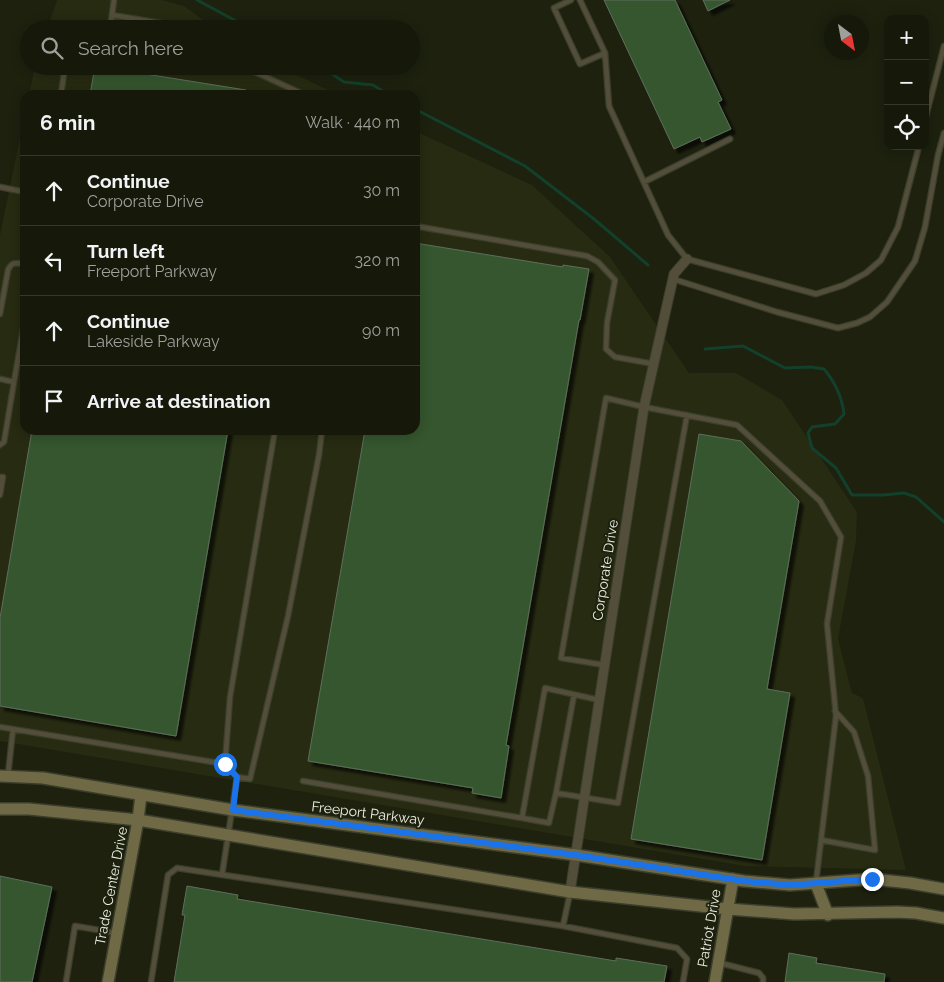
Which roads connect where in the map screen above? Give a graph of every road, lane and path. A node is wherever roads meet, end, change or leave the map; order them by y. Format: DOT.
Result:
graph roads {
  1 [pos="114,0"];
  2 [pos="571,0"];
  3 [pos="580,0"];
  4 [pos="112,15"];
  5 [pos="111,20"];
  6 [pos="142,20"];
  7 [pos="944,46"];
  8 [pos="605,53"];
  9 [pos="64,75"];
  10 [pos="262,75"];
  11 [pos="62,90"];
  12 [pos="294,90"];
  13 [pos="929,105"];
  14 [pos="944,133"];
  15 [pos="730,140"];
  16 [pos="918,150"];
  17 [pos="644,182"];
  18 [pos="0,187"];
  19 [pos="20,191"];
  20 [pos="420,227"];
  21 [pos="687,259"];
  22 [pos="20,263"];
  23 [pos="673,279"];
  24 [pos="0,314"];
  25 [pos="20,347"];
  26 [pos="654,364"];
  27 [pos="0,379"];
  28 [pos="14,382"];
  29 [pos="644,407"];
  30 [pos="687,416"];
  31 [pos="273,435"];
  32 [pos="321,435"];
  33 [pos="0,445"];
  34 [pos="0,477"];
  35 [pos="0,495"];
  36 [pos="604,665"];
  37 [pos="574,695"];
  38 [pos="599,700"];
  39 [pos="835,711"];
  40 [pos="0,727"];
  41 [pos="13,729"];
  42 [pos="225,764"];
  43 [pos="4,776"];
  44 [pos="237,777"];
  45 [pos="303,781"];
  46 [pos="556,793"];
  47 [pos="141,795"];
  48 [pos="585,797"];
  49 [pos="0,809"];
  50 [pos="233,810"];
  51 [pos="522,818"];
  52 [pos="138,820"];
  53 [pos="229,835"];
  54 [pos="821,840"];
  55 [pos="576,855"];
  56 [pos="222,875"];
  57 [pos="733,880"];
  58 [pos="816,884"];
  59 [pos="944,889"];
  60 [pos="570,892"];
  61 [pos="728,909"];
  62 [pos="828,915"];
  63 [pos="944,918"];
  64 [pos="563,926"];
  65 [pos="117,933"];
  66 [pos="718,963"];
  67 [pos="66,982"];
  68 [pos="108,982"];
  69 [pos="151,982"];
  70 [pos="683,982"];
  71 [pos="715,982"];
  72 [pos="763,982"];
  1 -- 4 [label="lane"];
  2 -- 8 [label="lane"];
  3 -- 8 [label="lane"];
  4 -- 5 [label="lane"];
  4 -- 6 [label="lane"];
  7 -- 13 [label="lane"];
  8 -- 17 [label="lane"];
  9 -- 11 [label="lane"];
  10 -- 12 [label="lane"];
  14 -- 23 [label="lane"];
  15 -- 17 [label="lane"];
  16 -- 21 [label="lane"];
  17 -- 21 [label="lane"];
  18 -- 19 [label="lane"];
  20 -- 26 [label="lane"];
  21 -- 23 [label="street, Corporate Drive"];
  22 -- 24 [label="lane"];
  23 -- 26 [label="street, Corporate Drive"];
  25 -- 28 [label="lane"];
  26 -- 29 [label="street, Corporate Drive"];
  27 -- 28 [label="lane"];
  28 -- 33 [label="lane"];
  29 -- 30 [label="lane"];
  29 -- 36 [label="street, Corporate Drive"];
  29 -- 36 [label="lane"];
  30 -- 39 [label="lane"];
  30 -- 48 [label="lane"];
  31 -- 42 [label="lane"];
  32 -- 44 [label="lane"];
  34 -- 35 [label="lane"];
  36 -- 38 [label="street, Corporate Drive"];
  37 -- 38 [label="lane"];
  37 -- 46 [label="lane"];
  37 -- 51 [label="lane"];
  38 -- 48 [label="street, Corporate Drive"];
  39 -- 54 [label="lane"];
  39 -- 54 [label="lane"];
  40 -- 41 [label="lane"];
  41 -- 42 [label="lane"];
  41 -- 43 [label="lane"];
  42 -- 44 [label="lane"];
  43 -- 47 [label="main road, Freeport Parkway"];
  44 -- 50 [label="lane"];
  45 -- 51 [label="lane"];
  46 -- 48 [label="lane"];
  46 -- 51 [label="lane"];
  47 -- 50 [label="main road, Freeport Parkway"];
  47 -- 52 [label="main road, Trade Center Drive"];
  48 -- 55 [label="street, Corporate Drive"];
  49 -- 52 [label="main road"];
  50 -- 53 [label="lane"];
  50 -- 55 [label="main road, Freeport Parkway"];
  52 -- 53 [label="main road"];
  52 -- 65 [label="main road, Trade Center Drive"];
  53 -- 56 [label="lane"];
  53 -- 60 [label="main road"];
  54 -- 58 [label="lane"];
  55 -- 57 [label="main road, Freeport Parkway"];
  55 -- 60 [label="street, Corporate Drive"];
  56 -- 64 [label="lane"];
  56 -- 69 [label="lane"];
  57 -- 58 [label="main road, Freeport Parkway"];
  57 -- 61 [label="main road, Patriot Drive"];
  58 -- 59 [label="main road, Freeport Parkway"];
  58 -- 62 [label="main road"];
  60 -- 61 [label="main road"];
  60 -- 64 [label="lane"];
  61 -- 62 [label="main road"];
  61 -- 66 [label="main road, Patriot Drive"];
  62 -- 63 [label="main road"];
  64 -- 70 [label="lane"];
  65 -- 67 [label="lane"];
  65 -- 68 [label="main road, Trade Center Drive"];
  66 -- 71 [label="main road, Patriot Drive"];
  66 -- 72 [label="lane"];
}
